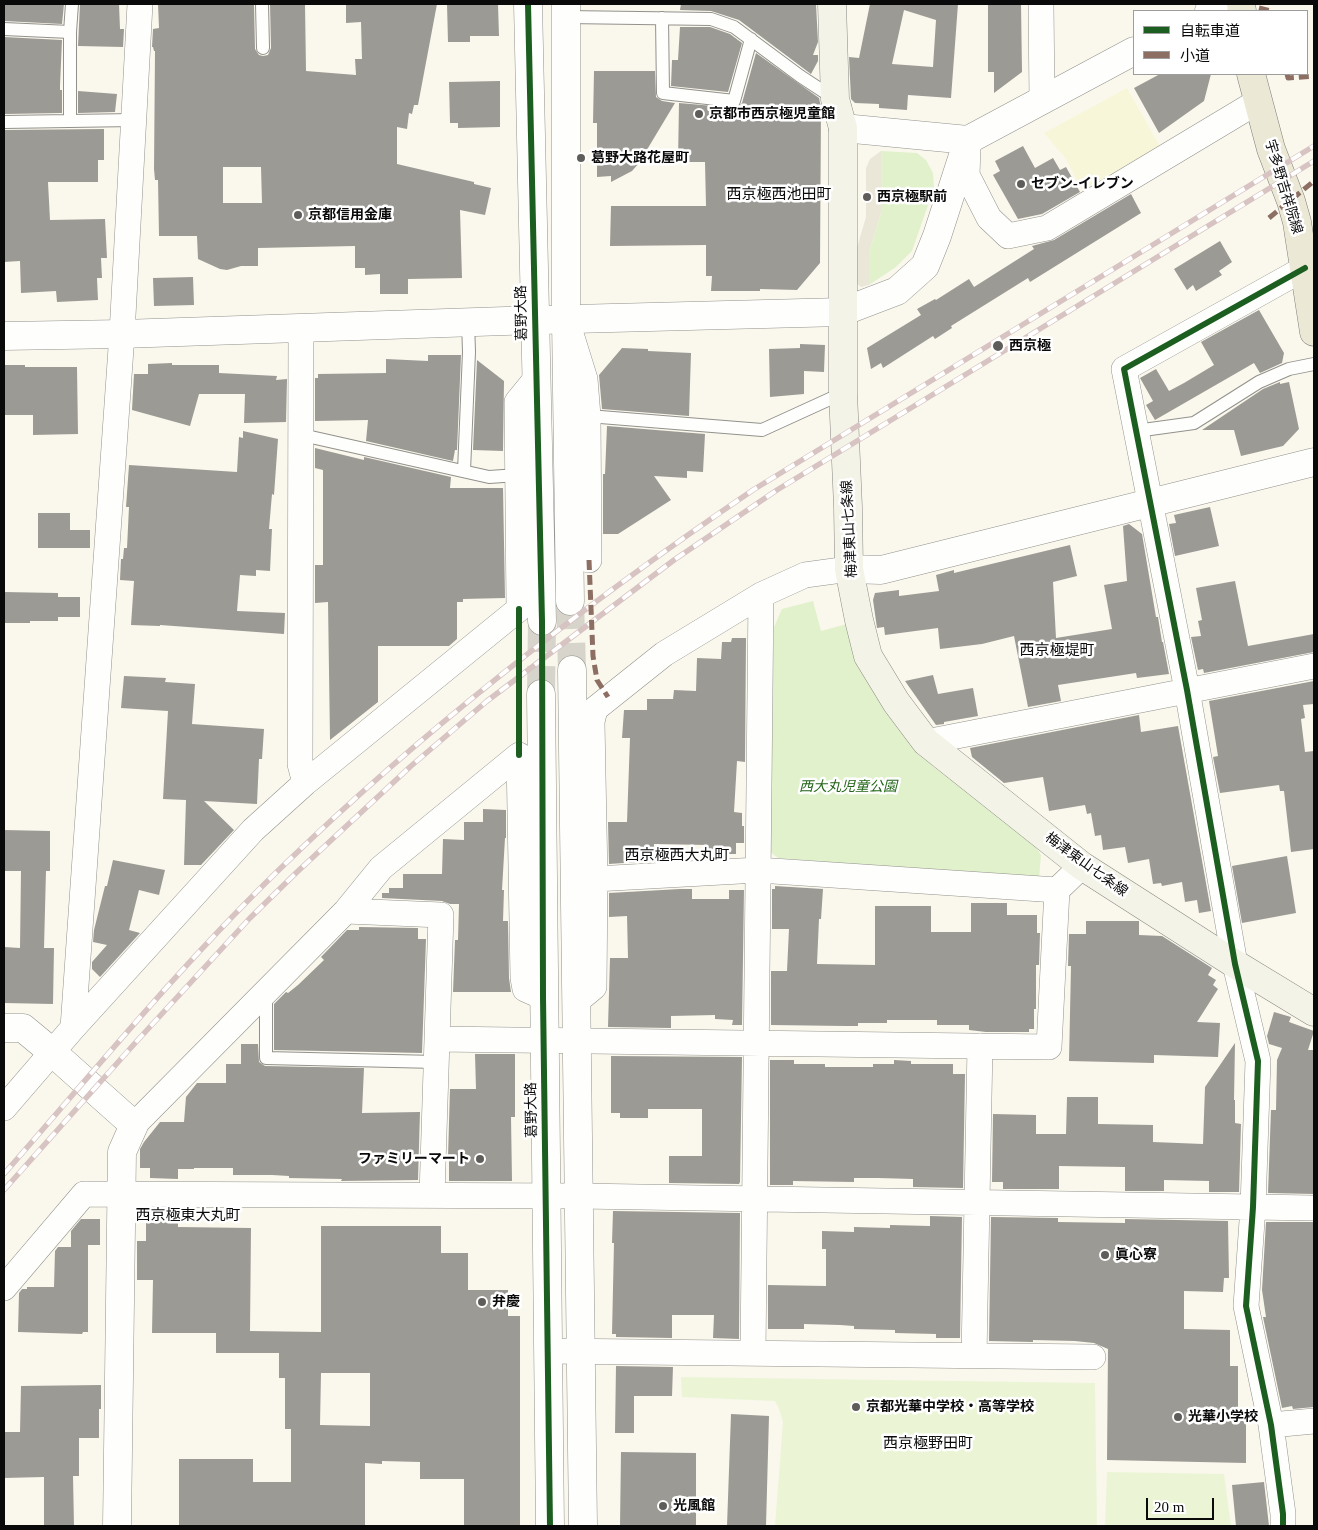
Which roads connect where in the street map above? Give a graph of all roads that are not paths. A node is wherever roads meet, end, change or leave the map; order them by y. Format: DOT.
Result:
graph roads {
  1 [pos="72,4"];
  2 [pos="140,4"];
  3 [pos="262,4"];
  4 [pos="528,4"];
  5 [pos="832,4"];
  6 [pos="1041,4"];
  7 [pos="1223,4"];
  8 [pos="566,10"];
  9 [pos="1211,10"];
  10 [pos="662,18"];
  11 [pos="4,29"];
  12 [pos="70,32"];
  13 [pos="751,39"];
  14 [pos="263,48"];
  15 [pos="1133,52"];
  16 [pos="1251,75"];
  17 [pos="835,99"];
  18 [pos="1042,100"];
  19 [pos="1257,102"];
  20 [pos="134,120"];
  21 [pos="70,121"];
  22 [pos="4,122"];
  23 [pos="843,128"];
  24 [pos="968,140"];
  25 [pos="1305,268"];
  26 [pos="842,312"];
  27 [pos="535,320"];
  28 [pos="566,320"];
  29 [pos="468,322"];
  30 [pos="301,328"];
  31 [pos="1314,332"];
  32 [pos="122,334"];
  33 [pos="4,336"];
  34 [pos="1314,364"];
  35 [pos="535,380"];
  36 [pos="843,393"];
  37 [pos="588,416"];
  38 [pos="1136,431"];
  39 [pos="302,435"];
  40 [pos="1314,462"];
  41 [pos="464,471"];
  42 [pos="518,475"];
  43 [pos="1151,502"];
  44 [pos="589,560"];
  45 [pos="849,569"];
  46 [pos="760,595"];
  47 [pos="570,601"];
  48 [pos="542,621"];
  49 [pos="1314,666"];
  50 [pos="572,670"];
  51 [pos="1187,690"];
  52 [pos="541,694"];
  53 [pos="926,742"];
  54 [pos="305,783"];
  55 [pos="1082,866"];
  56 [pos="758,870"];
  57 [pos="595,879"];
  58 [pos="1057,890"];
  59 [pos="346,911"];
  60 [pos="1234,964"];
  61 [pos="266,992"];
  62 [pos="543,997"];
  63 [pos="576,1002"];
  64 [pos="1314,1012"];
  65 [pos="4,1028"];
  66 [pos="73,1028"];
  67 [pos="544,1041"];
  68 [pos="577,1041"];
  69 [pos="756,1043"];
  70 [pos="980,1046"];
  71 [pos="437,1051"];
  72 [pos="62,1060"];
  73 [pos="4,1108"];
  74 [pos="134,1125"];
  75 [pos="122,1194"];
  76 [pos="432,1195"];
  77 [pos="546,1196"];
  78 [pos="579,1196"];
  79 [pos="754,1199"];
  80 [pos="976,1202"];
  81 [pos="1253,1207"];
  82 [pos="1314,1208"];
  83 [pos="4,1288"];
  84 [pos="548,1351"];
  85 [pos="581,1351"];
  86 [pos="753,1353"];
  87 [pos="974,1356"];
  88 [pos="1093,1357"];
  89 [pos="1314,1421"];
  90 [pos="1271,1425"];
  91 [pos="117,1526"];
  92 [pos="550,1526"];
  93 [pos="583,1526"];
  94 [pos="1283,1526"];
  1 -- 12 [label="lane"];
  2 -- 20 [label="street"];
  3 -- 14 [label="lane"];
  4 -- 27 [label="street, 葛野大路"];
  5 -- 17 [label="main road, 梅津東山七条線"];
  6 -- 18 [label="street"];
  7 -- 9 [label="street"];
  8 -- 10 [label="lane"];
  8 -- 28 [label="street"];
  10 -- 13 [label="lane"];
  10 -- 13 [label="lane"];
  11 -- 12 [label="lane"];
  12 -- 21 [label="lane"];
  13 -- 17 [label="lane"];
  15 -- 18 [label="street"];
  16 -- 19 [label="main road, 宇多野吉祥院線"];
  17 -- 23 [label="main road, 梅津東山七条線"];
  18 -- 24 [label="street"];
  19 -- 24 [label="street"];
  19 -- 25 [label="main road, 宇多野吉祥院線"];
  20 -- 21 [label="lane"];
  20 -- 32 [label="street"];
  21 -- 22 [label="lane"];
  23 -- 24 [label="street"];
  23 -- 26 [label="main road, 梅津東山七条線"];
  24 -- 26 [label="street"];
  25 -- 31 [label="main road, 宇多野吉祥院線"];
  25 -- 38 [label="street"];
  26 -- 28 [label="street"];
  26 -- 36 [label="main road, 梅津東山七条線"];
  27 -- 28 [label="street"];
  27 -- 29 [label="street"];
  27 -- 35 [label="street, 葛野大路"];
  28 -- 37 [label="street"];
  28 -- 47 [label="street"];
  29 -- 30 [label="street"];
  29 -- 41 [label="lane"];
  30 -- 32 [label="street"];
  30 -- 39 [label="street"];
  32 -- 33 [label="street"];
  32 -- 66 [label="street"];
  34 -- 38 [label="lane"];
  35 -- 42 [label="street"];
  35 -- 48 [label="street, 葛野大路"];
  36 -- 37 [label="lane"];
  36 -- 45 [label="main road, 梅津東山七条線"];
  37 -- 44 [label="street"];
  38 -- 43 [label="street"];
  39 -- 41 [label="lane"];
  39 -- 54 [label="street"];
  40 -- 43 [label="street"];
  41 -- 42 [label="lane"];
  42 -- 54 [label="street"];
  43 -- 45 [label="street"];
  43 -- 51 [label="street"];
  45 -- 46 [label="street"];
  45 -- 53 [label="main road, 梅津東山七条線"];
  46 -- 56 [label="street"];
  46 -- 57 [label="street"];
  49 -- 51 [label="street"];
  50 -- 63 [label="street"];
  51 -- 53 [label="street"];
  51 -- 60 [label="street"];
  52 -- 62 [label="street, 葛野大路"];
  53 -- 55 [label="main road, 梅津東山七条線"];
  54 -- 66 [label="street"];
  55 -- 58 [label="street"];
  55 -- 60 [label="main road, 梅津東山七条線"];
  56 -- 57 [label="street"];
  56 -- 58 [label="street"];
  56 -- 69 [label="street"];
  57 -- 63 [label="street"];
  58 -- 70 [label="street"];
  59 -- 61 [label="street"];
  59 -- 62 [label="street"];
  59 -- 71 [label="street"];
  60 -- 64 [label="main road, 梅津東山七条線"];
  60 -- 81 [label="street"];
  61 -- 71 [label="lane"];
  61 -- 74 [label="street"];
  62 -- 67 [label="street, 葛野大路"];
  63 -- 68 [label="street"];
  65 -- 72 [label="street"];
  66 -- 72 [label="street"];
  67 -- 68 [label="street"];
  67 -- 71 [label="street"];
  67 -- 77 [label="street, 葛野大路"];
  68 -- 69 [label="street"];
  68 -- 78 [label="street"];
  69 -- 70 [label="street"];
  69 -- 79 [label="street"];
  70 -- 80 [label="street"];
  71 -- 76 [label="street"];
  72 -- 73 [label="street"];
  72 -- 74 [label="street"];
  74 -- 75 [label="street"];
  75 -- 76 [label="street"];
  75 -- 83 [label="street"];
  75 -- 91 [label="street"];
  76 -- 77 [label="street"];
  77 -- 78 [label="street"];
  77 -- 84 [label="street, 葛野大路"];
  78 -- 79 [label="street"];
  78 -- 85 [label="street"];
  79 -- 80 [label="street"];
  79 -- 86 [label="street"];
  80 -- 81 [label="street"];
  80 -- 87 [label="street"];
  81 -- 82 [label="street"];
  81 -- 90 [label="street"];
  84 -- 85 [label="street"];
  84 -- 92 [label="street, 葛野大路"];
  85 -- 86 [label="street"];
  85 -- 93 [label="street"];
  86 -- 87 [label="street"];
  87 -- 88 [label="street"];
  89 -- 90 [label="street"];
  90 -- 94 [label="street"];
}
